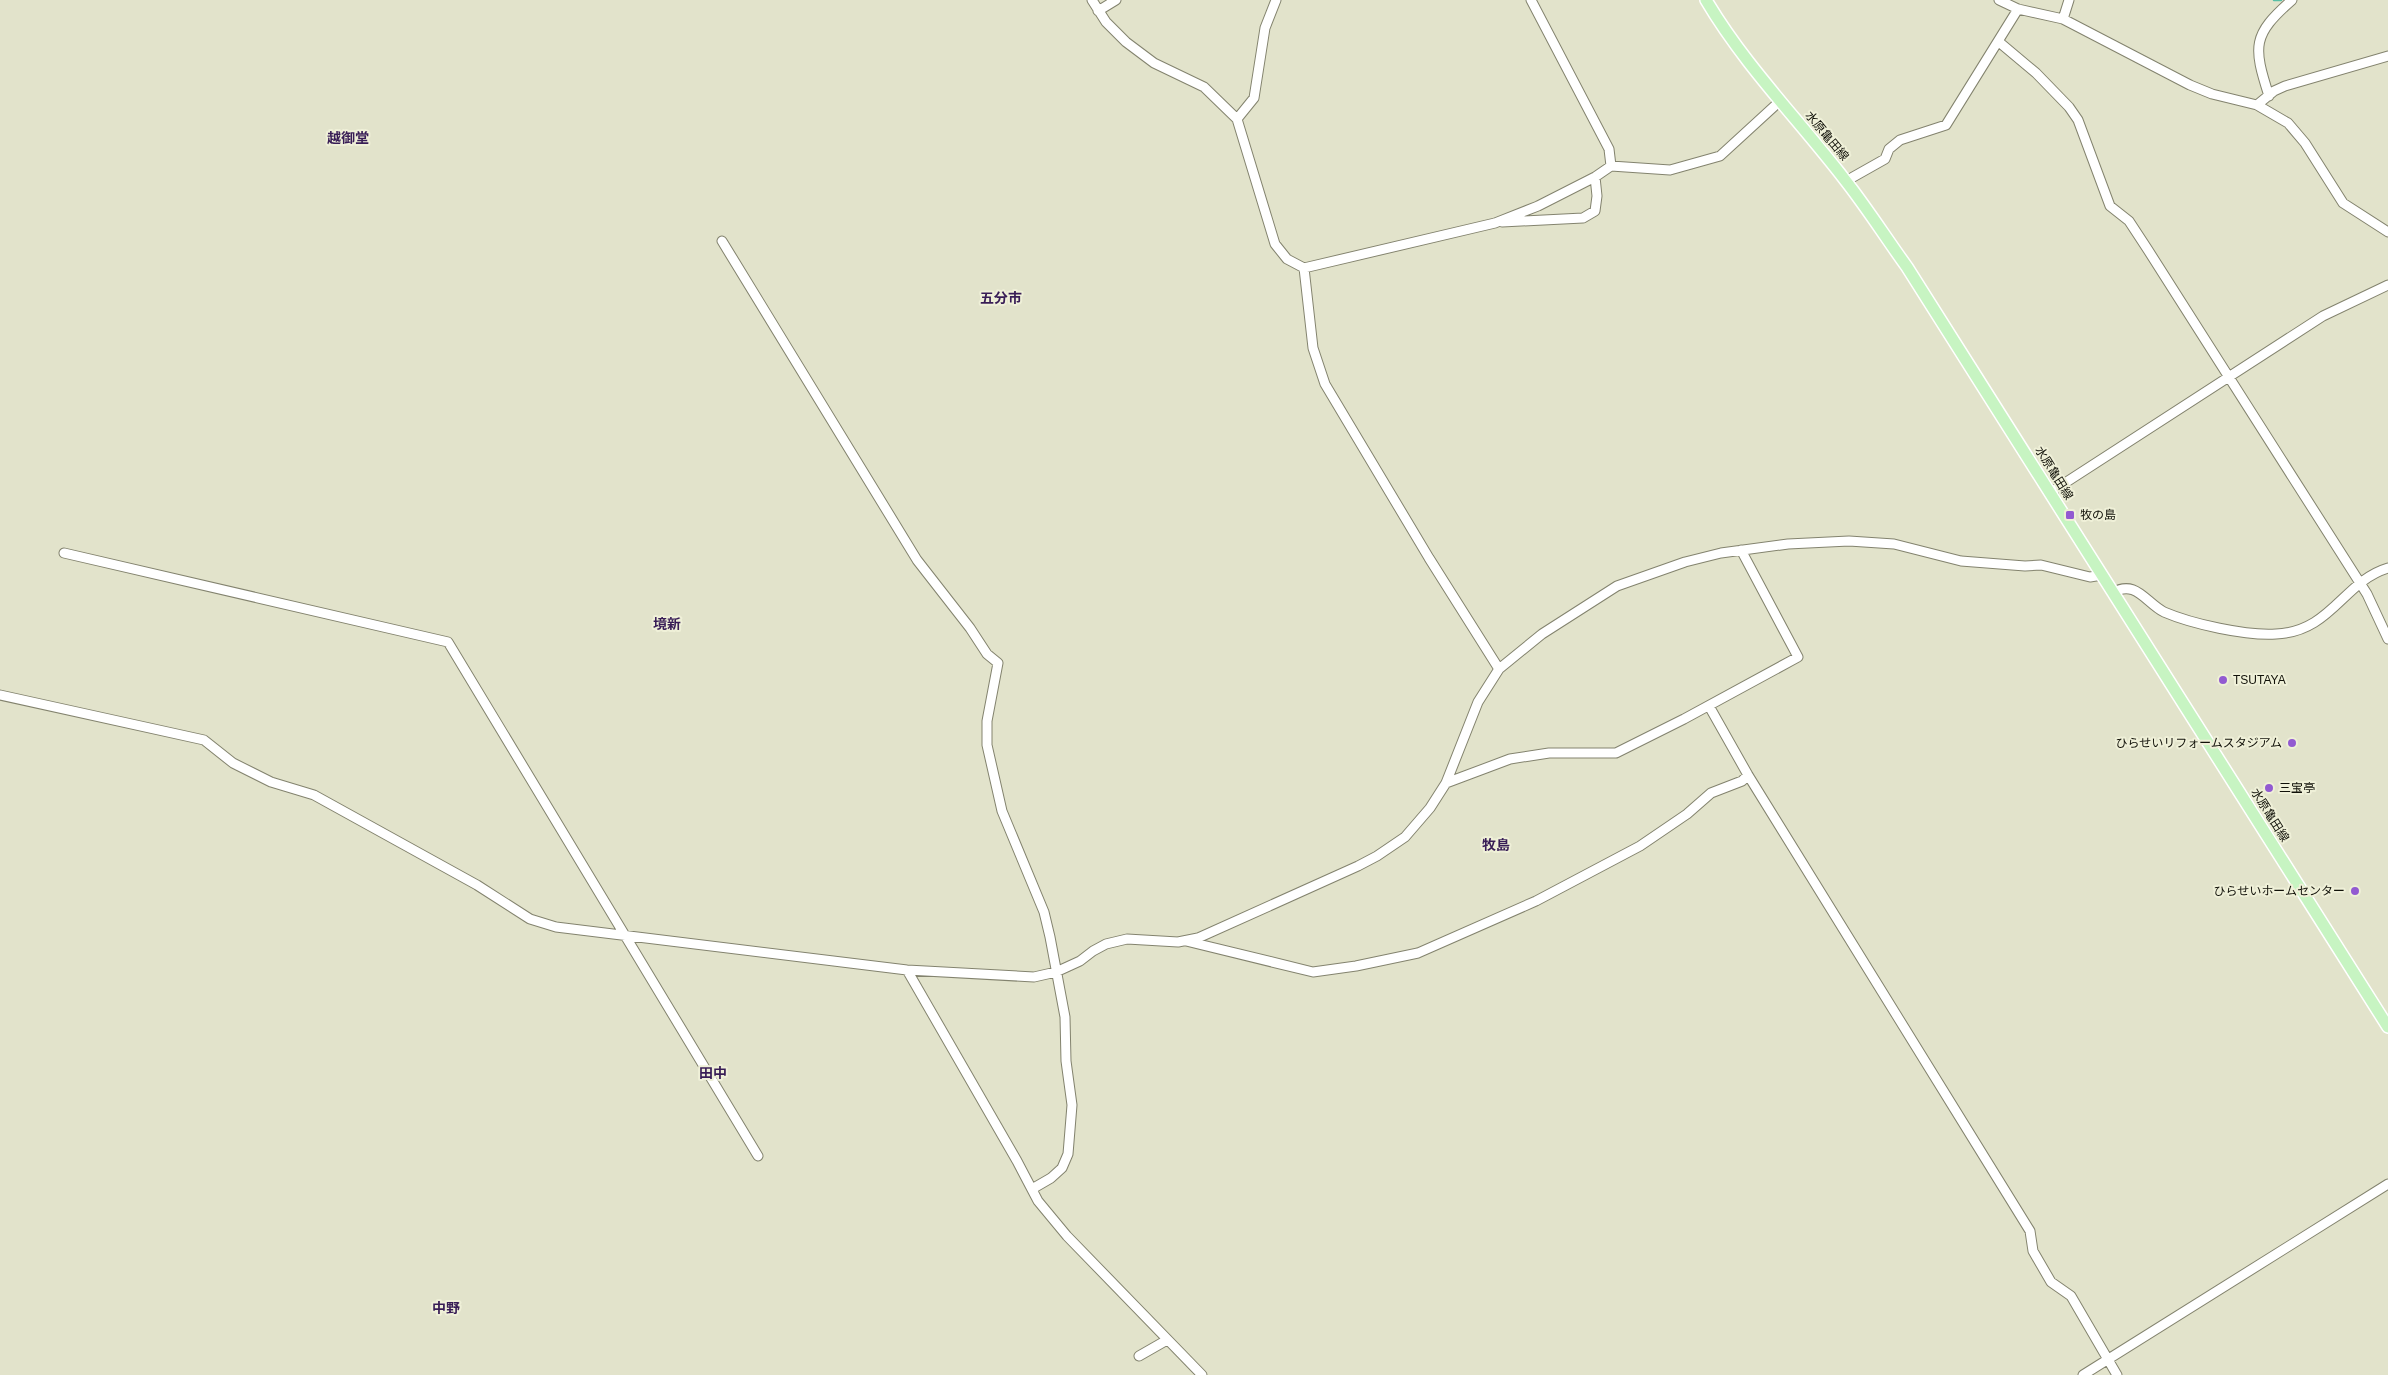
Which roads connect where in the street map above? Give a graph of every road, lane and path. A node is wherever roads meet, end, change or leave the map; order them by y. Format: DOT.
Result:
graph roads {
  1 [pos="1092,0"];
  2 [pos="1116,0"];
  3 [pos="1276,0"];
  4 [pos="1531,0"];
  5 [pos="1706,0"];
  6 [pos="1998,0"];
  7 [pos="2069,0"];
  8 [pos="2292,0"];
  9 [pos="2018,9"];
  10 [pos="1098,11"];
  11 [pos="2063,20"];
  12 [pos="1999,42"];
  13 [pos="2388,56"];
  14 [pos="2269,96"];
  15 [pos="1780,101"];
  16 [pos="2257,105"];
  17 [pos="1237,119"];
  18 [pos="1611,166"];
  19 [pos="1595,177"];
  20 [pos="1846,181"];
  21 [pos="1495,222"];
  22 [pos="2388,232"];
  23 [pos="722,241"];
  24 [pos="1304,268"];
  25 [pos="2388,284"];
  26 [pos="2228,377"];
  27 [pos="2051,492"];
  28 [pos="1741,550"];
  29 [pos="64,553"];
  30 [pos="2388,568"];
  31 [pos="2102,576"];
  32 [pos="2361,585"];
  33 [pos="2112,593"];
  34 [pos="2388,639"];
  35 [pos="1499,668"];
  36 [pos="0,695"];
  37 [pos="1709,706"];
  38 [pos="1748,775"];
  39 [pos="1446,784"];
  40 [pos="625,936"];
  41 [pos="1184,941"];
  42 [pos="906,970"];
  43 [pos="1058,971"];
  44 [pos="2388,1027"];
  45 [pos="758,1156"];
  46 [pos="2388,1184"];
  47 [pos="1032,1189"];
  48 [pos="1167,1340"];
  49 [pos="1139,1356"];
  50 [pos="2108,1361"];
  51 [pos="1202,1375"];
  52 [pos="2083,1375"];
  53 [pos="2117,1375"];
  1 -- 10 [label="street"];
  2 -- 10 [label="street"];
  3 -- 17 [label="street"];
  4 -- 18 [label="street"];
  5 -- 15 [label="main road, 水原亀田線"];
  6 -- 9 [label="street"];
  7 -- 11 [label="street"];
  8 -- 14 [label="street"];
  9 -- 11 [label="street"];
  9 -- 12 [label="street"];
  10 -- 17 [label="street"];
  11 -- 16 [label="street"];
  12 -- 20 [label="street"];
  12 -- 26 [label="street"];
  13 -- 14 [label="street"];
  14 -- 16 [label="street"];
  15 -- 18 [label="street"];
  15 -- 20 [label="main road, 水原亀田線"];
  16 -- 22 [label="street"];
  17 -- 24 [label="street"];
  18 -- 19 [label="street"];
  19 -- 21 [label="street"];
  19 -- 21 [label="street"];
  20 -- 27 [label="main road, 水原亀田線"];
  21 -- 24 [label="street"];
  23 -- 43 [label="street"];
  24 -- 35 [label="street"];
  25 -- 26 [label="street"];
  26 -- 27 [label="street"];
  26 -- 32 [label="street"];
  27 -- 31 [label="main road, 水原亀田線"];
  28 -- 31 [label="street"];
  28 -- 35 [label="street"];
  28 -- 37 [label="street"];
  29 -- 40 [label="street"];
  30 -- 32 [label="street"];
  31 -- 33 [label="main road, 水原亀田線"];
  32 -- 33 [label="street"];
  32 -- 34 [label="street"];
  33 -- 44 [label="main road, 水原亀田線"];
  35 -- 39 [label="street"];
  36 -- 40 [label="street"];
  37 -- 38 [label="street"];
  37 -- 39 [label="street"];
  38 -- 41 [label="street"];
  38 -- 50 [label="street"];
  39 -- 41 [label="street"];
  40 -- 42 [label="street"];
  40 -- 45 [label="street"];
  41 -- 43 [label="street"];
  42 -- 43 [label="street"];
  42 -- 47 [label="street"];
  43 -- 47 [label="street"];
  46 -- 50 [label="street"];
  47 -- 48 [label="street"];
  48 -- 49 [label="street"];
  48 -- 51 [label="street"];
  50 -- 52 [label="street"];
  50 -- 53 [label="street"];
}
